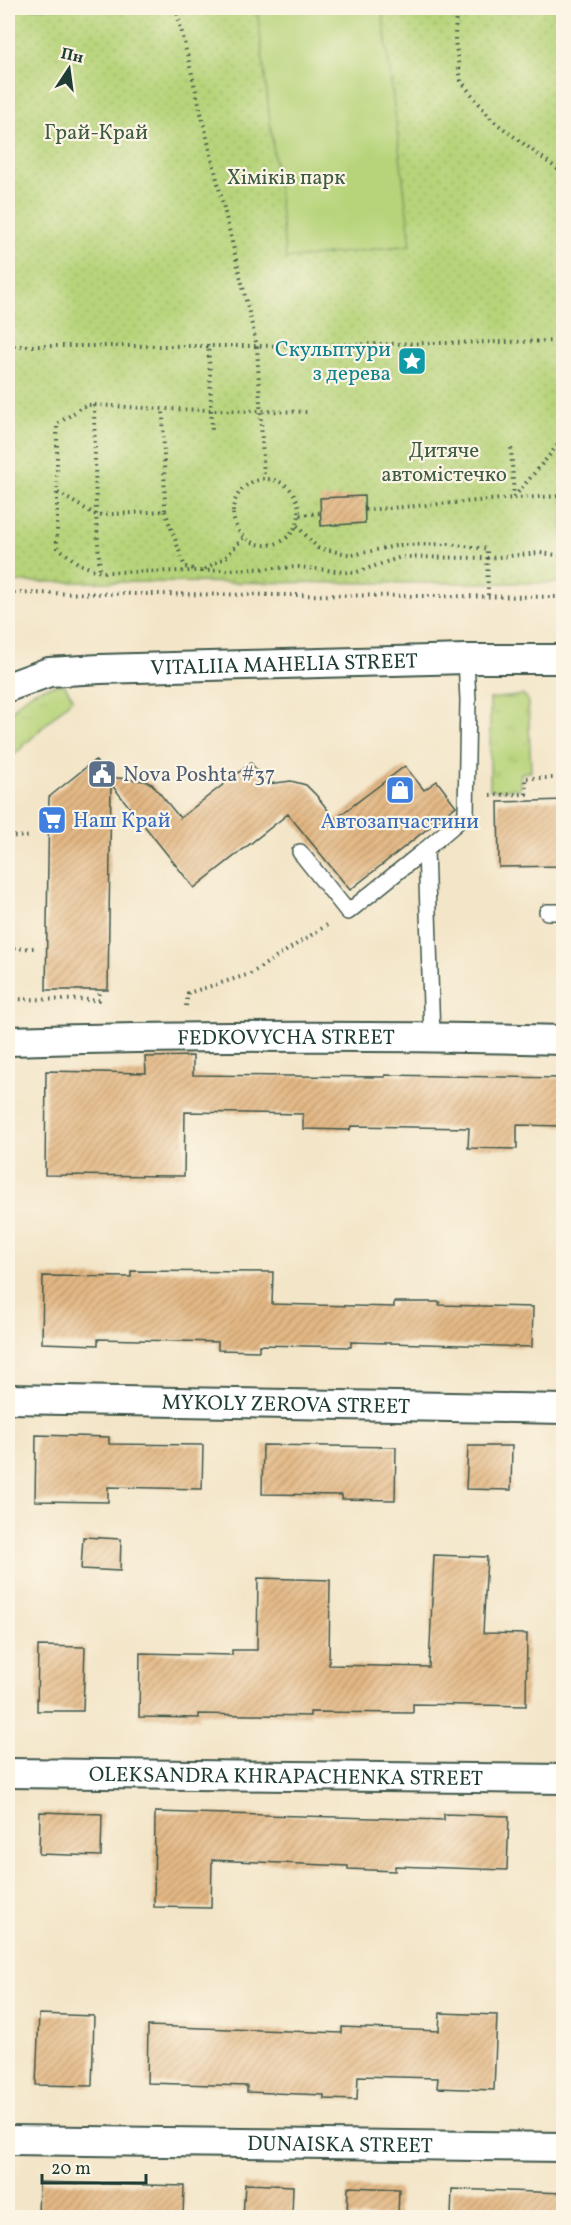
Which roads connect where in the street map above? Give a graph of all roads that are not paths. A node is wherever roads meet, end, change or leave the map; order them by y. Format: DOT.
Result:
graph roads {
  1 [pos="466,659"];
  2 [pos="564,659"];
  3 [pos="8,687"];
  4 [pos="426,849"];
  5 [pos="300,852"];
  6 [pos="547,912"];
  7 [pos="564,912"];
  8 [pos="432,1036"];
  9 [pos="564,1040"];
  10 [pos="8,1041"];
  11 [pos="8,1399"];
  12 [pos="564,1410"];
  13 [pos="8,1773"];
  14 [pos="564,1779"];
  15 [pos="8,2140"];
  16 [pos="564,2147"];
  1 -- 2 [label="street, VITALIIA MAHELIA STREET"];
  1 -- 3 [label="street, VITALIIA MAHELIA STREET"];
  1 -- 4 [label="lane"];
  4 -- 5 [label="lane"];
  4 -- 8 [label="lane"];
  6 -- 7 [label="lane"];
  8 -- 9 [label="street, FEDKOVYCHA STREET"];
  8 -- 10 [label="street, FEDKOVYCHA STREET"];
  11 -- 12 [label="street, MYKOLY ZEROVA STREET"];
  13 -- 14 [label="street, OLEKSANDRA KHRAPACHENKA STREET"];
  15 -- 16 [label="street, DUNAISKA STREET"];
}
